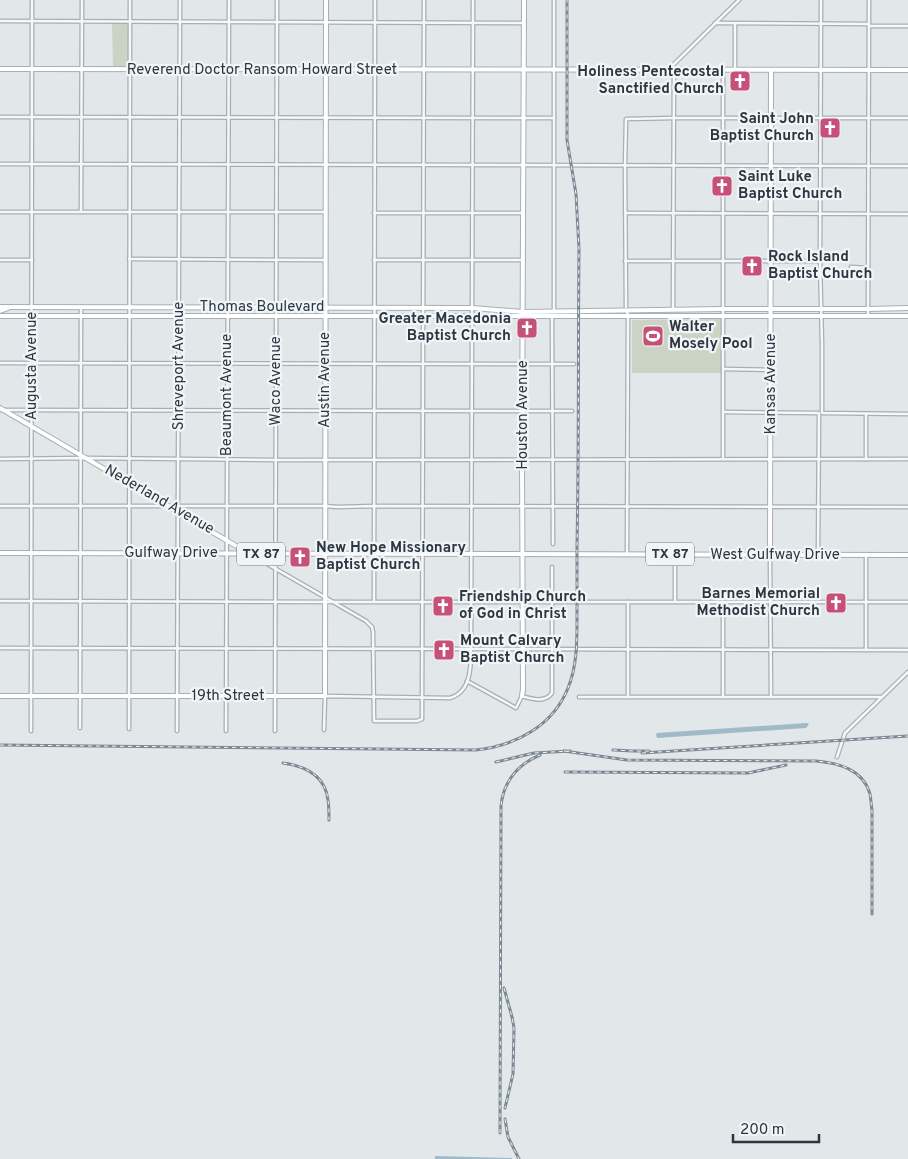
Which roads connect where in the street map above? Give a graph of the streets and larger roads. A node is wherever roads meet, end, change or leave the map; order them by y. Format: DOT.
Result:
graph roads {
  1 [pos="32,0"];
  2 [pos="82,0"];
  3 [pos="130,0"];
  4 [pos="180,0"];
  5 [pos="228,0"];
  6 [pos="277,0"];
  7 [pos="326,0"];
  8 [pos="375,0"];
  9 [pos="424,0"];
  10 [pos="473,0"];
  11 [pos="524,0"];
  12 [pos="554,0"];
  13 [pos="739,0"];
  14 [pos="820,0"];
  15 [pos="869,0"];
  16 [pos="0,21"];
  17 [pos="32,22"];
  18 [pos="81,22"];
  19 [pos="130,22"];
  20 [pos="179,22"];
  21 [pos="228,22"];
  22 [pos="277,22"];
  23 [pos="326,22"];
  24 [pos="375,22"];
  25 [pos="424,22"];
  26 [pos="473,22"];
  27 [pos="524,22"];
  28 [pos="715,24"];
  29 [pos="735,24"];
  30 [pos="820,24"];
  31 [pos="869,25"];
  32 [pos="908,26"];
  33 [pos="0,69"];
  34 [pos="32,69"];
  35 [pos="82,69"];
  36 [pos="130,70"];
  37 [pos="179,70"];
  38 [pos="229,70"];
  39 [pos="277,70"];
  40 [pos="326,70"];
  41 [pos="374,70"];
  42 [pos="424,70"];
  43 [pos="473,70"];
  44 [pos="524,70"];
  45 [pos="554,70"];
  46 [pos="667,70"];
  47 [pos="674,70"];
  48 [pos="723,70"];
  49 [pos="735,70"];
  50 [pos="869,70"];
  51 [pos="908,70"];
  52 [pos="772,71"];
  53 [pos="821,71"];
  54 [pos="0,117"];
  55 [pos="32,117"];
  56 [pos="82,117"];
  57 [pos="130,117"];
  58 [pos="179,117"];
  59 [pos="228,117"];
  60 [pos="277,117"];
  61 [pos="326,117"];
  62 [pos="374,117"];
  63 [pos="424,117"];
  64 [pos="472,118"];
  65 [pos="524,118"];
  66 [pos="554,118"];
  67 [pos="674,118"];
  68 [pos="722,118"];
  69 [pos="772,118"];
  70 [pos="820,118"];
  71 [pos="869,118"];
  72 [pos="908,118"];
  73 [pos="0,164"];
  74 [pos="32,164"];
  75 [pos="81,164"];
  76 [pos="130,165"];
  77 [pos="179,165"];
  78 [pos="228,165"];
  79 [pos="277,165"];
  80 [pos="326,165"];
  81 [pos="374,165"];
  82 [pos="424,165"];
  83 [pos="472,165"];
  84 [pos="524,165"];
  85 [pos="554,165"];
  86 [pos="625,166"];
  87 [pos="674,166"];
  88 [pos="722,166"];
  89 [pos="772,166"];
  90 [pos="820,166"];
  91 [pos="868,166"];
  92 [pos="908,166"];
  93 [pos="0,212"];
  94 [pos="32,212"];
  95 [pos="81,212"];
  96 [pos="129,212"];
  97 [pos="179,212"];
  98 [pos="228,212"];
  99 [pos="277,212"];
  100 [pos="326,212"];
  101 [pos="374,213"];
  102 [pos="424,213"];
  103 [pos="472,213"];
  104 [pos="523,213"];
  105 [pos="673,213"];
  106 [pos="722,213"];
  107 [pos="772,213"];
  108 [pos="820,213"];
  109 [pos="868,213"];
  110 [pos="625,214"];
  111 [pos="908,214"];
  112 [pos="129,259"];
  113 [pos="0,260"];
  114 [pos="32,260"];
  115 [pos="179,260"];
  116 [pos="228,260"];
  117 [pos="277,260"];
  118 [pos="326,260"];
  119 [pos="374,260"];
  120 [pos="424,260"];
  121 [pos="472,260"];
  122 [pos="523,260"];
  123 [pos="625,261"];
  124 [pos="673,261"];
  125 [pos="722,261"];
  126 [pos="772,261"];
  127 [pos="820,261"];
  128 [pos="851,267"];
  129 [pos="868,268"];
  130 [pos="32,307"];
  131 [pos="81,307"];
  132 [pos="129,307"];
  133 [pos="179,307"];
  134 [pos="228,307"];
  135 [pos="277,307"];
  136 [pos="326,307"];
  137 [pos="374,307"];
  138 [pos="423,308"];
  139 [pos="472,308"];
  140 [pos="908,308"];
  141 [pos="0,309"];
  142 [pos="627,309"];
  143 [pos="723,309"];
  144 [pos="821,309"];
  145 [pos="868,309"];
  146 [pos="673,310"];
  147 [pos="771,310"];
  148 [pos="523,314"];
  149 [pos="553,314"];
  150 [pos="0,316"];
  151 [pos="32,316"];
  152 [pos="81,316"];
  153 [pos="130,316"];
  154 [pos="179,316"];
  155 [pos="228,316"];
  156 [pos="277,316"];
  157 [pos="326,316"];
  158 [pos="374,316"];
  159 [pos="423,316"];
  160 [pos="472,316"];
  161 [pos="723,316"];
  162 [pos="868,316"];
  163 [pos="908,316"];
  164 [pos="628,317"];
  165 [pos="771,317"];
  166 [pos="821,317"];
  167 [pos="0,363"];
  168 [pos="32,363"];
  169 [pos="81,363"];
  170 [pos="130,363"];
  171 [pos="178,363"];
  172 [pos="228,363"];
  173 [pos="277,363"];
  174 [pos="325,363"];
  175 [pos="374,363"];
  176 [pos="423,363"];
  177 [pos="472,363"];
  178 [pos="523,363"];
  179 [pos="552,364"];
  180 [pos="574,364"];
  181 [pos="723,370"];
  182 [pos="771,370"];
  183 [pos="1,410"];
  184 [pos="32,410"];
  185 [pos="80,410"];
  186 [pos="227,410"];
  187 [pos="276,410"];
  188 [pos="130,411"];
  189 [pos="178,411"];
  190 [pos="325,411"];
  191 [pos="374,411"];
  192 [pos="423,411"];
  193 [pos="472,411"];
  194 [pos="523,411"];
  195 [pos="552,411"];
  196 [pos="572,411"];
  197 [pos="723,412"];
  198 [pos="771,412"];
  199 [pos="820,413"];
  200 [pos="866,414"];
  201 [pos="908,414"];
  202 [pos="32,427"];
  203 [pos="82,457"];
  204 [pos="0,459"];
  205 [pos="31,459"];
  206 [pos="129,459"];
  207 [pos="178,459"];
  208 [pos="552,459"];
  209 [pos="628,459"];
  210 [pos="723,459"];
  211 [pos="818,459"];
  212 [pos="866,459"];
  213 [pos="908,459"];
  214 [pos="227,460"];
  215 [pos="276,460"];
  216 [pos="325,460"];
  217 [pos="374,460"];
  218 [pos="422,460"];
  219 [pos="471,460"];
  220 [pos="522,460"];
  221 [pos="771,460"];
  222 [pos="129,483"];
  223 [pos="0,506"];
  224 [pos="32,506"];
  225 [pos="80,506"];
  226 [pos="129,506"];
  227 [pos="169,506"];
  228 [pos="178,506"];
  229 [pos="227,506"];
  230 [pos="276,506"];
  231 [pos="325,506"];
  232 [pos="374,506"];
  233 [pos="423,506"];
  234 [pos="472,506"];
  235 [pos="522,506"];
  236 [pos="552,506"];
  237 [pos="628,507"];
  238 [pos="771,507"];
  239 [pos="818,507"];
  240 [pos="908,507"];
  241 [pos="178,511"];
  242 [pos="226,539"];
  243 [pos="553,544"];
  244 [pos="0,553"];
  245 [pos="31,553"];
  246 [pos="80,553"];
  247 [pos="129,553"];
  248 [pos="178,554"];
  249 [pos="227,554"];
  250 [pos="250,554"];
  251 [pos="276,554"];
  252 [pos="325,554"];
  253 [pos="374,554"];
  254 [pos="423,554"];
  255 [pos="471,554"];
  256 [pos="522,554"];
  257 [pos="627,554"];
  258 [pos="675,554"];
  259 [pos="770,554"];
  260 [pos="818,555"];
  261 [pos="866,555"];
  262 [pos="908,555"];
  263 [pos="552,566"];
  264 [pos="276,568"];
  265 [pos="324,596"];
  266 [pos="0,600"];
  267 [pos="31,601"];
  268 [pos="80,601"];
  269 [pos="129,601"];
  270 [pos="178,601"];
  271 [pos="227,601"];
  272 [pos="276,602"];
  273 [pos="325,602"];
  274 [pos="333,602"];
  275 [pos="374,602"];
  276 [pos="422,602"];
  277 [pos="471,602"];
  278 [pos="522,602"];
  279 [pos="552,602"];
  280 [pos="628,602"];
  281 [pos="675,602"];
  282 [pos="723,602"];
  283 [pos="771,602"];
  284 [pos="866,602"];
  285 [pos="908,602"];
  286 [pos="0,648"];
  287 [pos="31,648"];
  288 [pos="80,648"];
  289 [pos="129,648"];
  290 [pos="178,649"];
  291 [pos="226,649"];
  292 [pos="276,649"];
  293 [pos="325,649"];
  294 [pos="373,649"];
  295 [pos="423,649"];
  296 [pos="522,649"];
  297 [pos="552,649"];
  298 [pos="472,650"];
  299 [pos="628,650"];
  300 [pos="723,650"];
  301 [pos="771,650"];
  302 [pos="866,650"];
  303 [pos="908,650"];
  304 [pos="908,672"];
  305 [pos="468,681"];
  306 [pos="0,696"];
  307 [pos="31,696"];
  308 [pos="80,696"];
  309 [pos="129,696"];
  310 [pos="178,696"];
  311 [pos="226,696"];
  312 [pos="275,696"];
  313 [pos="324,696"];
  314 [pos="373,696"];
  315 [pos="522,696"];
  316 [pos="422,697"];
  317 [pos="579,697"];
  318 [pos="628,697"];
  319 [pos="723,697"];
  320 [pos="771,697"];
  321 [pos="881,698"];
  322 [pos="80,728"];
  323 [pos="129,729"];
  324 [pos="324,730"];
  325 [pos="31,731"];
  326 [pos="178,731"];
  327 [pos="226,731"];
  328 [pos="275,731"];
  329 [pos="837,757"];
  1 -- 17 [label="street, Augusta Avenue"];
  2 -- 18 [label="street"];
  3 -- 19 [label="street"];
  4 -- 20 [label="street, Shreveport Avenue"];
  5 -- 21 [label="street, Beaumont Avenue"];
  6 -- 22 [label="street, Waco Avenue"];
  7 -- 23 [label="street, Austin Avenue"];
  8 -- 24 [label="street"];
  9 -- 25 [label="street"];
  10 -- 26 [label="street"];
  11 -- 27 [label="street, Houston Avenue"];
  12 -- 45 [label="street"];
  13 -- 28 [label="street"];
  14 -- 30 [label="street"];
  15 -- 31 [label="street"];
  16 -- 17 [label="street"];
  17 -- 18 [label="street"];
  17 -- 34 [label="street, Augusta Avenue"];
  18 -- 19 [label="street"];
  18 -- 35 [label="street"];
  19 -- 20 [label="street"];
  19 -- 36 [label="street"];
  20 -- 21 [label="street"];
  20 -- 37 [label="street, Shreveport Avenue"];
  21 -- 22 [label="street"];
  21 -- 38 [label="street, Beaumont Avenue"];
  22 -- 23 [label="street"];
  22 -- 39 [label="street, Waco Avenue"];
  23 -- 24 [label="street"];
  23 -- 40 [label="street, Austin Avenue"];
  24 -- 25 [label="street"];
  24 -- 41 [label="street"];
  25 -- 26 [label="street"];
  25 -- 42 [label="street"];
  26 -- 27 [label="street"];
  26 -- 43 [label="street"];
  27 -- 44 [label="street, Houston Avenue"];
  28 -- 29 [label="street"];
  28 -- 46 [label="street"];
  29 -- 30 [label="street"];
  29 -- 49 [label="street"];
  30 -- 31 [label="street"];
  30 -- 53 [label="street"];
  31 -- 32 [label="street"];
  31 -- 50 [label="street"];
  33 -- 34 [label="street, Reverend Doctor Ransom Howard Street"];
  34 -- 35 [label="street, Reverend Doctor Ransom Howard Street"];
  34 -- 55 [label="street, Augusta Avenue"];
  35 -- 36 [label="street, Reverend Doctor Ransom Howard Street"];
  35 -- 56 [label="street"];
  36 -- 37 [label="street, Reverend Doctor Ransom Howard Street"];
  36 -- 57 [label="street"];
  37 -- 38 [label="street, Reverend Doctor Ransom Howard Street"];
  37 -- 58 [label="street, Shreveport Avenue"];
  38 -- 39 [label="street, Reverend Doctor Ransom Howard Street"];
  38 -- 59 [label="street, Beaumont Avenue"];
  39 -- 40 [label="street, Reverend Doctor Ransom Howard Street"];
  39 -- 60 [label="street, Waco Avenue"];
  40 -- 41 [label="street, Reverend Doctor Ransom Howard Street"];
  40 -- 61 [label="street, Austin Avenue"];
  41 -- 42 [label="street, Reverend Doctor Ransom Howard Street"];
  41 -- 62 [label="street"];
  42 -- 43 [label="street, Reverend Doctor Ransom Howard Street"];
  42 -- 63 [label="street"];
  43 -- 44 [label="street, Reverend Doctor Ransom Howard Street"];
  43 -- 64 [label="street"];
  44 -- 45 [label="street, Reverend Doctor Ransom Howard Street"];
  44 -- 65 [label="street, Houston Avenue"];
  45 -- 46 [label="street, Reverend Doctor Ransom Howard Street"];
  45 -- 66 [label="street"];
  46 -- 47 [label="street, Reverend Doctor Ransom Howard Street"];
  47 -- 48 [label="street, Reverend Doctor Ransom Howard Street"];
  47 -- 67 [label="street"];
  48 -- 49 [label="street, Reverend Doctor Ransom Howard Street"];
  48 -- 68 [label="street"];
  49 -- 52 [label="street, Reverend Doctor Ransom Howard Street"];
  50 -- 51 [label="street, Reverend Doctor Ransom Howard Street"];
  50 -- 53 [label="street, Reverend Doctor Ransom Howard Street"];
  50 -- 71 [label="street"];
  52 -- 53 [label="street, Reverend Doctor Ransom Howard Street"];
  52 -- 69 [label="street, Kansas Avenue"];
  53 -- 70 [label="street"];
  54 -- 55 [label="street"];
  55 -- 56 [label="street"];
  55 -- 74 [label="street, Augusta Avenue"];
  56 -- 57 [label="street"];
  56 -- 75 [label="street"];
  57 -- 58 [label="street"];
  57 -- 76 [label="street"];
  58 -- 59 [label="street"];
  58 -- 77 [label="street, Shreveport Avenue"];
  59 -- 60 [label="street"];
  59 -- 78 [label="street, Beaumont Avenue"];
  60 -- 61 [label="street"];
  60 -- 79 [label="street, Waco Avenue"];
  61 -- 62 [label="street"];
  61 -- 80 [label="street, Austin Avenue"];
  62 -- 63 [label="street"];
  62 -- 81 [label="street"];
  63 -- 64 [label="street"];
  63 -- 82 [label="street"];
  64 -- 65 [label="street"];
  64 -- 83 [label="street"];
  65 -- 66 [label="street"];
  65 -- 84 [label="street, Houston Avenue"];
  66 -- 85 [label="street"];
  67 -- 68 [label="street"];
  67 -- 86 [label="street"];
  67 -- 87 [label="street"];
  68 -- 69 [label="street"];
  68 -- 88 [label="street"];
  69 -- 70 [label="street"];
  69 -- 89 [label="street, Kansas Avenue"];
  70 -- 71 [label="street"];
  70 -- 90 [label="street"];
  71 -- 72 [label="street"];
  71 -- 91 [label="street"];
  73 -- 74 [label="street"];
  74 -- 75 [label="street"];
  74 -- 94 [label="street, Augusta Avenue"];
  75 -- 76 [label="street"];
  75 -- 95 [label="street"];
  76 -- 77 [label="street"];
  76 -- 96 [label="street"];
  77 -- 78 [label="street"];
  77 -- 97 [label="street, Shreveport Avenue"];
  78 -- 79 [label="street"];
  78 -- 98 [label="street, Beaumont Avenue"];
  79 -- 80 [label="street"];
  79 -- 99 [label="street, Waco Avenue"];
  80 -- 81 [label="street"];
  80 -- 100 [label="street, Austin Avenue"];
  81 -- 82 [label="street"];
  81 -- 101 [label="street"];
  82 -- 83 [label="street"];
  82 -- 102 [label="street"];
  83 -- 84 [label="street"];
  83 -- 103 [label="street"];
  84 -- 85 [label="street"];
  84 -- 104 [label="street, Houston Avenue"];
  85 -- 86 [label="street"];
  85 -- 149 [label="street"];
  86 -- 87 [label="street"];
  86 -- 110 [label="street"];
  87 -- 88 [label="street"];
  87 -- 105 [label="street"];
  88 -- 89 [label="street"];
  88 -- 106 [label="street"];
  89 -- 90 [label="street"];
  89 -- 107 [label="street, Kansas Avenue"];
  90 -- 91 [label="street"];
  90 -- 108 [label="street"];
  91 -- 92 [label="street"];
  91 -- 109 [label="street"];
  93 -- 94 [label="street"];
  94 -- 95 [label="street"];
  94 -- 114 [label="street, Augusta Avenue"];
  95 -- 96 [label="street"];
  96 -- 97 [label="street"];
  96 -- 112 [label="street"];
  97 -- 98 [label="street"];
  97 -- 115 [label="street, Shreveport Avenue"];
  98 -- 99 [label="street"];
  98 -- 116 [label="street, Beaumont Avenue"];
  99 -- 100 [label="street"];
  99 -- 117 [label="street, Waco Avenue"];
  100 -- 118 [label="street, Austin Avenue"];
  101 -- 102 [label="street"];
  101 -- 119 [label="street"];
  102 -- 103 [label="street"];
  102 -- 120 [label="street"];
  103 -- 104 [label="street"];
  103 -- 121 [label="street"];
  104 -- 122 [label="street, Houston Avenue"];
  105 -- 106 [label="street"];
  105 -- 110 [label="street"];
  105 -- 124 [label="street"];
  106 -- 107 [label="street"];
  106 -- 125 [label="street"];
  107 -- 108 [label="street"];
  107 -- 126 [label="street, Kansas Avenue"];
  108 -- 109 [label="street"];
  108 -- 127 [label="street"];
  109 -- 111 [label="street"];
  109 -- 129 [label="street"];
  110 -- 123 [label="street"];
  112 -- 115 [label="street"];
  112 -- 132 [label="street"];
  113 -- 114 [label="street"];
  114 -- 130 [label="street, Augusta Avenue"];
  115 -- 116 [label="street"];
  115 -- 133 [label="street, Shreveport Avenue"];
  116 -- 117 [label="street"];
  116 -- 134 [label="street, Beaumont Avenue"];
  117 -- 118 [label="street"];
  117 -- 135 [label="street, Waco Avenue"];
  118 -- 136 [label="street, Austin Avenue"];
  119 -- 120 [label="street"];
  119 -- 137 [label="street"];
  120 -- 121 [label="street"];
  120 -- 138 [label="street"];
  121 -- 122 [label="street"];
  121 -- 139 [label="street"];
  122 -- 148 [label="street, Houston Avenue"];
  123 -- 124 [label="street"];
  123 -- 142 [label="street"];
  124 -- 125 [label="street"];
  124 -- 146 [label="street"];
  125 -- 126 [label="street"];
  125 -- 143 [label="street"];
  126 -- 127 [label="street"];
  126 -- 147 [label="street, Kansas Avenue"];
  127 -- 144 [label="street"];
  128 -- 129 [label="street"];
  129 -- 145 [label="street"];
  130 -- 131 [label="street, Thomas Boulevard"];
  130 -- 141 [label="street, Thomas Boulevard"];
  130 -- 151 [label="street, Augusta Avenue"];
  131 -- 132 [label="street, Thomas Boulevard"];
  131 -- 152 [label="street"];
  132 -- 133 [label="street, Thomas Boulevard"];
  132 -- 153 [label="street"];
  133 -- 134 [label="street, Thomas Boulevard"];
  133 -- 154 [label="street, Shreveport Avenue"];
  134 -- 135 [label="street, Thomas Boulevard"];
  134 -- 155 [label="street, Beaumont Avenue"];
  135 -- 136 [label="street, Thomas Boulevard"];
  135 -- 156 [label="street, Waco Avenue"];
  136 -- 137 [label="street, Thomas Boulevard"];
  136 -- 157 [label="street, Austin Avenue"];
  137 -- 138 [label="street, Thomas Boulevard"];
  137 -- 158 [label="street"];
  138 -- 139 [label="street, Thomas Boulevard"];
  138 -- 159 [label="street"];
  139 -- 148 [label="street, Thomas Boulevard"];
  139 -- 160 [label="street"];
  140 -- 145 [label="street"];
  142 -- 146 [label="street"];
  142 -- 149 [label="street"];
  142 -- 164 [label="street"];
  143 -- 146 [label="street"];
  143 -- 147 [label="street"];
  143 -- 161 [label="street"];
  144 -- 145 [label="street"];
  144 -- 147 [label="street"];
  144 -- 166 [label="street"];
  145 -- 162 [label="street"];
  147 -- 165 [label="street, Kansas Avenue"];
  148 -- 149 [label="street"];
  148 -- 160 [label="street, Thomas Boulevard"];
  148 -- 178 [label="street, Houston Avenue"];
  149 -- 164 [label="street"];
  149 -- 179 [label="street"];
  150 -- 151 [label="street, Thomas Boulevard"];
  151 -- 152 [label="street, Thomas Boulevard"];
  151 -- 168 [label="street, Augusta Avenue"];
  152 -- 153 [label="street, Thomas Boulevard"];
  152 -- 169 [label="street"];
  153 -- 154 [label="street, Thomas Boulevard"];
  153 -- 170 [label="street"];
  154 -- 155 [label="street, Thomas Boulevard"];
  154 -- 171 [label="street, Shreveport Avenue"];
  155 -- 156 [label="street, Thomas Boulevard"];
  155 -- 172 [label="street, Beaumont Avenue"];
  156 -- 157 [label="street, Thomas Boulevard"];
  156 -- 173 [label="street, Waco Avenue"];
  157 -- 158 [label="street, Thomas Boulevard"];
  157 -- 174 [label="street, Austin Avenue"];
  158 -- 159 [label="street, Thomas Boulevard"];
  158 -- 175 [label="street"];
  159 -- 160 [label="street, Thomas Boulevard"];
  159 -- 176 [label="street"];
  160 -- 177 [label="street"];
  161 -- 164 [label="street"];
  161 -- 165 [label="street"];
  161 -- 181 [label="street"];
  162 -- 163 [label="street"];
  162 -- 166 [label="street"];
  164 -- 209 [label="street"];
  165 -- 166 [label="street"];
  165 -- 182 [label="street, Kansas Avenue"];
  166 -- 199 [label="street"];
  167 -- 168 [label="street"];
  168 -- 169 [label="street"];
  168 -- 184 [label="street, Augusta Avenue"];
  169 -- 170 [label="street"];
  169 -- 185 [label="street"];
  170 -- 171 [label="street"];
  170 -- 188 [label="street"];
  171 -- 172 [label="street"];
  171 -- 189 [label="street, Shreveport Avenue"];
  172 -- 173 [label="street"];
  172 -- 186 [label="street, Beaumont Avenue"];
  173 -- 174 [label="street"];
  173 -- 187 [label="street, Waco Avenue"];
  174 -- 175 [label="street"];
  174 -- 190 [label="street, Austin Avenue"];
  175 -- 176 [label="street"];
  175 -- 191 [label="street"];
  176 -- 177 [label="street"];
  176 -- 192 [label="street"];
  177 -- 178 [label="street"];
  177 -- 193 [label="street"];
  178 -- 179 [label="street"];
  178 -- 194 [label="street, Houston Avenue"];
  179 -- 180 [label="street"];
  179 -- 195 [label="street"];
  181 -- 182 [label="street"];
  181 -- 197 [label="street"];
  182 -- 198 [label="street, Kansas Avenue"];
  183 -- 184 [label="street"];
  183 -- 202 [label="street, Nederland Avenue"];
  184 -- 185 [label="street"];
  184 -- 202 [label="street, Augusta Avenue"];
  185 -- 188 [label="street"];
  185 -- 203 [label="street"];
  186 -- 187 [label="street"];
  186 -- 189 [label="street"];
  186 -- 214 [label="street, Beaumont Avenue"];
  187 -- 190 [label="street"];
  187 -- 215 [label="street, Waco Avenue"];
  188 -- 189 [label="street"];
  188 -- 206 [label="street"];
  189 -- 207 [label="street, Shreveport Avenue"];
  190 -- 191 [label="street"];
  190 -- 216 [label="street, Austin Avenue"];
  191 -- 192 [label="street"];
  191 -- 217 [label="street"];
  192 -- 193 [label="street"];
  192 -- 218 [label="street"];
  193 -- 194 [label="street"];
  193 -- 219 [label="street"];
  194 -- 195 [label="street"];
  194 -- 220 [label="street, Houston Avenue"];
  195 -- 196 [label="street"];
  195 -- 208 [label="street"];
  197 -- 198 [label="street"];
  197 -- 210 [label="street"];
  198 -- 199 [label="street"];
  198 -- 221 [label="street, Kansas Avenue"];
  199 -- 200 [label="street"];
  199 -- 211 [label="street"];
  200 -- 201 [label="street"];
  200 -- 212 [label="street"];
  202 -- 203 [label="street, Nederland Avenue"];
  202 -- 205 [label="street, Augusta Avenue"];
  203 -- 205 [label="street"];
  203 -- 206 [label="street"];
  203 -- 222 [label="street, Nederland Avenue"];
  203 -- 225 [label="street"];
  204 -- 205 [label="street"];
  205 -- 224 [label="street, Augusta Avenue"];
  206 -- 207 [label="street"];
  206 -- 222 [label="street"];
  207 -- 214 [label="street"];
  207 -- 228 [label="street, Shreveport Avenue"];
  208 -- 209 [label="street"];
  208 -- 220 [label="street"];
  208 -- 236 [label="street"];
  209 -- 210 [label="street"];
  209 -- 237 [label="street"];
  210 -- 221 [label="street"];
  211 -- 212 [label="street"];
  211 -- 221 [label="street"];
  211 -- 239 [label="street"];
  212 -- 213 [label="street"];
  214 -- 215 [label="street"];
  214 -- 229 [label="street, Beaumont Avenue"];
  215 -- 216 [label="street"];
  215 -- 230 [label="street, Waco Avenue"];
  216 -- 217 [label="street"];
  216 -- 231 [label="street, Austin Avenue"];
  217 -- 218 [label="street"];
  217 -- 232 [label="street"];
  218 -- 219 [label="street"];
  218 -- 233 [label="street"];
  219 -- 220 [label="street"];
  219 -- 234 [label="street"];
  220 -- 235 [label="street, Houston Avenue"];
  221 -- 238 [label="street, Kansas Avenue"];
  222 -- 226 [label="street"];
  222 -- 227 [label="street, Nederland Avenue"];
  223 -- 224 [label="street"];
  224 -- 225 [label="street"];
  224 -- 245 [label="street, Augusta Avenue"];
  225 -- 226 [label="street"];
  225 -- 246 [label="street"];
  226 -- 227 [label="street"];
  226 -- 247 [label="street"];
  227 -- 228 [label="street"];
  227 -- 241 [label="street, Nederland Avenue"];
  228 -- 229 [label="street"];
  228 -- 241 [label="street, Shreveport Avenue"];
  229 -- 230 [label="street"];
  229 -- 242 [label="street, Beaumont Avenue"];
  230 -- 231 [label="street"];
  230 -- 251 [label="street, Waco Avenue"];
  231 -- 232 [label="street"];
  231 -- 252 [label="street, Austin Avenue"];
  232 -- 233 [label="street"];
  232 -- 253 [label="street"];
  233 -- 234 [label="street"];
  233 -- 254 [label="street"];
  234 -- 235 [label="street"];
  234 -- 255 [label="street"];
  235 -- 236 [label="street"];
  235 -- 256 [label="street, Houston Avenue"];
  236 -- 237 [label="street"];
  236 -- 243 [label="street"];
  237 -- 238 [label="street"];
  237 -- 257 [label="street"];
  238 -- 239 [label="street"];
  238 -- 259 [label="street, Kansas Avenue"];
  239 -- 240 [label="street"];
  239 -- 260 [label="street"];
  241 -- 242 [label="street, Nederland Avenue"];
  241 -- 248 [label="street, Shreveport Avenue"];
  242 -- 249 [label="street, Beaumont Avenue"];
  242 -- 250 [label="street, Nederland Avenue"];
  244 -- 245 [label="street, Gulfway Drive / TX 87"];
  245 -- 246 [label="street, Gulfway Drive / TX 87"];
  245 -- 267 [label="street, Augusta Avenue"];
  246 -- 247 [label="street, Gulfway Drive / TX 87"];
  246 -- 268 [label="street"];
  247 -- 248 [label="street, Gulfway Drive / TX 87"];
  247 -- 269 [label="street"];
  248 -- 249 [label="street, Gulfway Drive / TX 87"];
  248 -- 270 [label="street, Shreveport Avenue"];
  249 -- 250 [label="street, Gulfway Drive / TX 87"];
  249 -- 271 [label="street, Beaumont Avenue"];
  250 -- 251 [label="street, Gulfway Drive / TX 87"];
  250 -- 264 [label="street, Nederland Avenue"];
  251 -- 252 [label="street, Gulfway Drive / TX 87"];
  251 -- 264 [label="street, Waco Avenue"];
  252 -- 253 [label="street, Gulfway Drive / TX 87"];
  252 -- 265 [label="street, Austin Avenue"];
  253 -- 254 [label="street, Gulfway Drive / TX 87"];
  253 -- 275 [label="street"];
  254 -- 255 [label="street, Gulfway Drive / TX 87"];
  254 -- 276 [label="street"];
  255 -- 256 [label="street, Gulfway Drive / TX 87"];
  255 -- 277 [label="street"];
  256 -- 257 [label="street, West Gulfway Drive / TX 87"];
  256 -- 278 [label="street, Houston Avenue"];
  257 -- 258 [label="street, West Gulfway Drive / TX 87"];
  258 -- 259 [label="street, West Gulfway Drive / TX 87"];
  258 -- 281 [label="street"];
  259 -- 260 [label="street, West Gulfway Drive / TX 87"];
  259 -- 283 [label="street, Kansas Avenue"];
  260 -- 261 [label="street, West Gulfway Drive / TX 87"];
  261 -- 262 [label="street, West Gulfway Drive / TX 87"];
  261 -- 284 [label="street"];
  263 -- 279 [label="street"];
  264 -- 265 [label="street, Nederland Avenue"];
  264 -- 272 [label="street, Waco Avenue"];
  265 -- 273 [label="street, Austin Avenue"];
  265 -- 274 [label="street, Nederland Avenue"];
  266 -- 267 [label="street"];
  267 -- 268 [label="street"];
  267 -- 287 [label="street, Augusta Avenue"];
  268 -- 269 [label="street"];
  268 -- 288 [label="street"];
  269 -- 270 [label="street"];
  269 -- 289 [label="street"];
  270 -- 271 [label="street"];
  270 -- 290 [label="street, Shreveport Avenue"];
  271 -- 272 [label="street"];
  271 -- 291 [label="street, Beaumont Avenue"];
  272 -- 273 [label="street"];
  272 -- 292 [label="street, Waco Avenue"];
  273 -- 274 [label="street"];
  273 -- 293 [label="street, Austin Avenue"];
  274 -- 275 [label="street"];
  274 -- 294 [label="street, Nederland Avenue"];
  275 -- 276 [label="street"];
  276 -- 277 [label="street"];
  276 -- 295 [label="street"];
  277 -- 278 [label="street"];
  277 -- 298 [label="street"];
  278 -- 279 [label="street"];
  278 -- 296 [label="street, Houston Avenue"];
  279 -- 280 [label="street"];
  279 -- 297 [label="street"];
  280 -- 281 [label="street"];
  280 -- 299 [label="street"];
  281 -- 282 [label="street"];
  282 -- 283 [label="street"];
  282 -- 300 [label="street"];
  283 -- 284 [label="street"];
  283 -- 301 [label="street, Kansas Avenue"];
  284 -- 285 [label="street"];
  284 -- 302 [label="street"];
  286 -- 287 [label="street"];
  287 -- 288 [label="street"];
  287 -- 307 [label="street, Augusta Avenue"];
  288 -- 289 [label="street"];
  288 -- 308 [label="street"];
  289 -- 290 [label="street"];
  289 -- 309 [label="street"];
  290 -- 291 [label="street"];
  290 -- 310 [label="street, Shreveport Avenue"];
  291 -- 292 [label="street"];
  291 -- 311 [label="street, Beaumont Avenue"];
  292 -- 293 [label="street"];
  292 -- 312 [label="street, Waco Avenue"];
  293 -- 294 [label="street"];
  293 -- 313 [label="street, Austin Avenue"];
  294 -- 295 [label="street"];
  294 -- 314 [label="street"];
  295 -- 298 [label="street"];
  295 -- 316 [label="street"];
  296 -- 297 [label="street"];
  296 -- 298 [label="street"];
  296 -- 315 [label="street, Houston Avenue"];
  297 -- 299 [label="street"];
  297 -- 315 [label="street"];
  298 -- 305 [label="street"];
  299 -- 300 [label="street"];
  299 -- 318 [label="street"];
  300 -- 301 [label="street"];
  300 -- 319 [label="street"];
  301 -- 302 [label="street"];
  301 -- 320 [label="street, Kansas Avenue"];
  302 -- 303 [label="street"];
  304 -- 321 [label="street"];
  305 -- 315 [label="street, Houston Avenue"];
  305 -- 316 [label="street, 19th Street"];
  306 -- 307 [label="street, 19th Street"];
  307 -- 308 [label="street, 19th Street"];
  307 -- 325 [label="street, Augusta Avenue"];
  308 -- 309 [label="street, 19th Street"];
  308 -- 322 [label="street"];
  309 -- 310 [label="street, 19th Street"];
  309 -- 323 [label="street"];
  310 -- 311 [label="street, 19th Street"];
  310 -- 326 [label="street, Shreveport Avenue"];
  311 -- 312 [label="street, 19th Street"];
  311 -- 327 [label="street, Beaumont Avenue"];
  312 -- 313 [label="street, 19th Street"];
  312 -- 328 [label="street, Waco Avenue"];
  313 -- 314 [label="street, 19th Street"];
  313 -- 324 [label="street, Austin Avenue"];
  314 -- 316 [label="street, 19th Street"];
  314 -- 316 [label="street"];
  317 -- 318 [label="street"];
  318 -- 319 [label="street"];
  319 -- 320 [label="street"];
  320 -- 321 [label="street"];
  321 -- 329 [label="street"];
}
